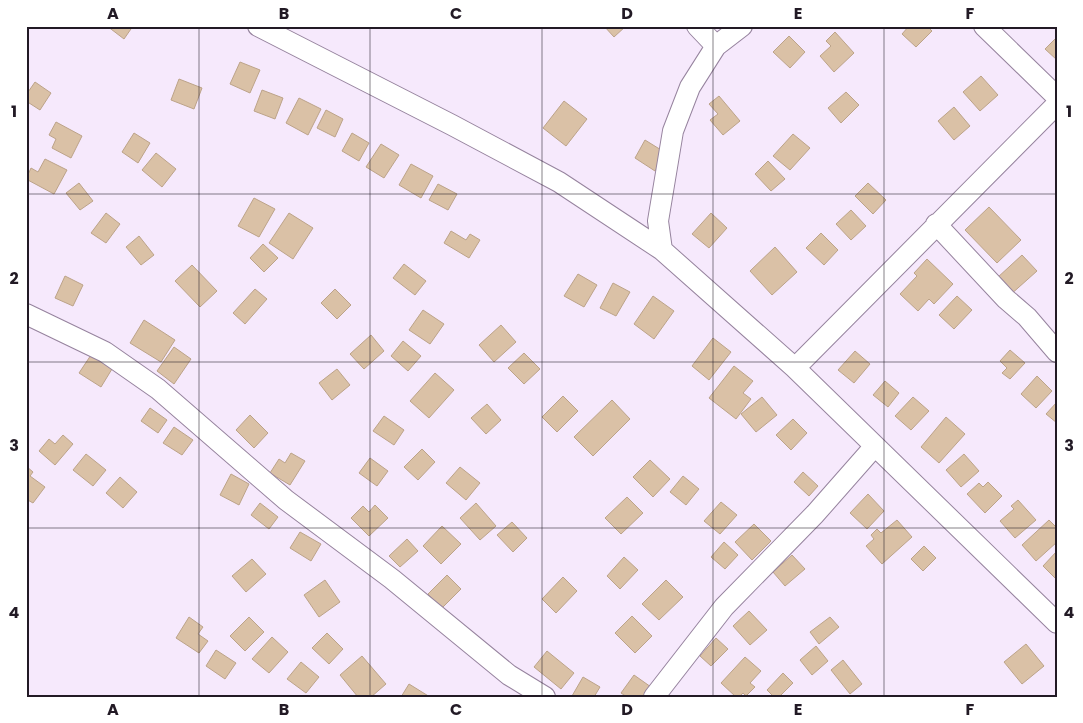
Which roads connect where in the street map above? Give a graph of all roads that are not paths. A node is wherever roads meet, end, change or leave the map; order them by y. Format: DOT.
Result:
graph roads {
  1 [pos="258,26"];
  2 [pos="697,26"];
  3 [pos="742,26"];
  4 [pos="984,26"];
  5 [pos="716,46"];
  6 [pos="1057,97"];
  7 [pos="1057,104"];
  8 [pos="936,224"];
  9 [pos="662,250"];
  10 [pos="26,314"];
  11 [pos="1057,352"];
  12 [pos="795,368"];
  13 [pos="874,447"];
  14 [pos="1057,623"];
  15 [pos="545,697"];
  16 [pos="654,697"];
  1 -- 9 [label="street"];
  2 -- 5 [label="street"];
  3 -- 5 [label="street"];
  4 -- 6 [label="street"];
  5 -- 9 [label="street"];
  7 -- 8 [label="street"];
  8 -- 11 [label="street"];
  8 -- 12 [label="street"];
  9 -- 12 [label="street"];
  10 -- 15 [label="street"];
  12 -- 13 [label="street"];
  13 -- 14 [label="street"];
  13 -- 16 [label="street"];
}
